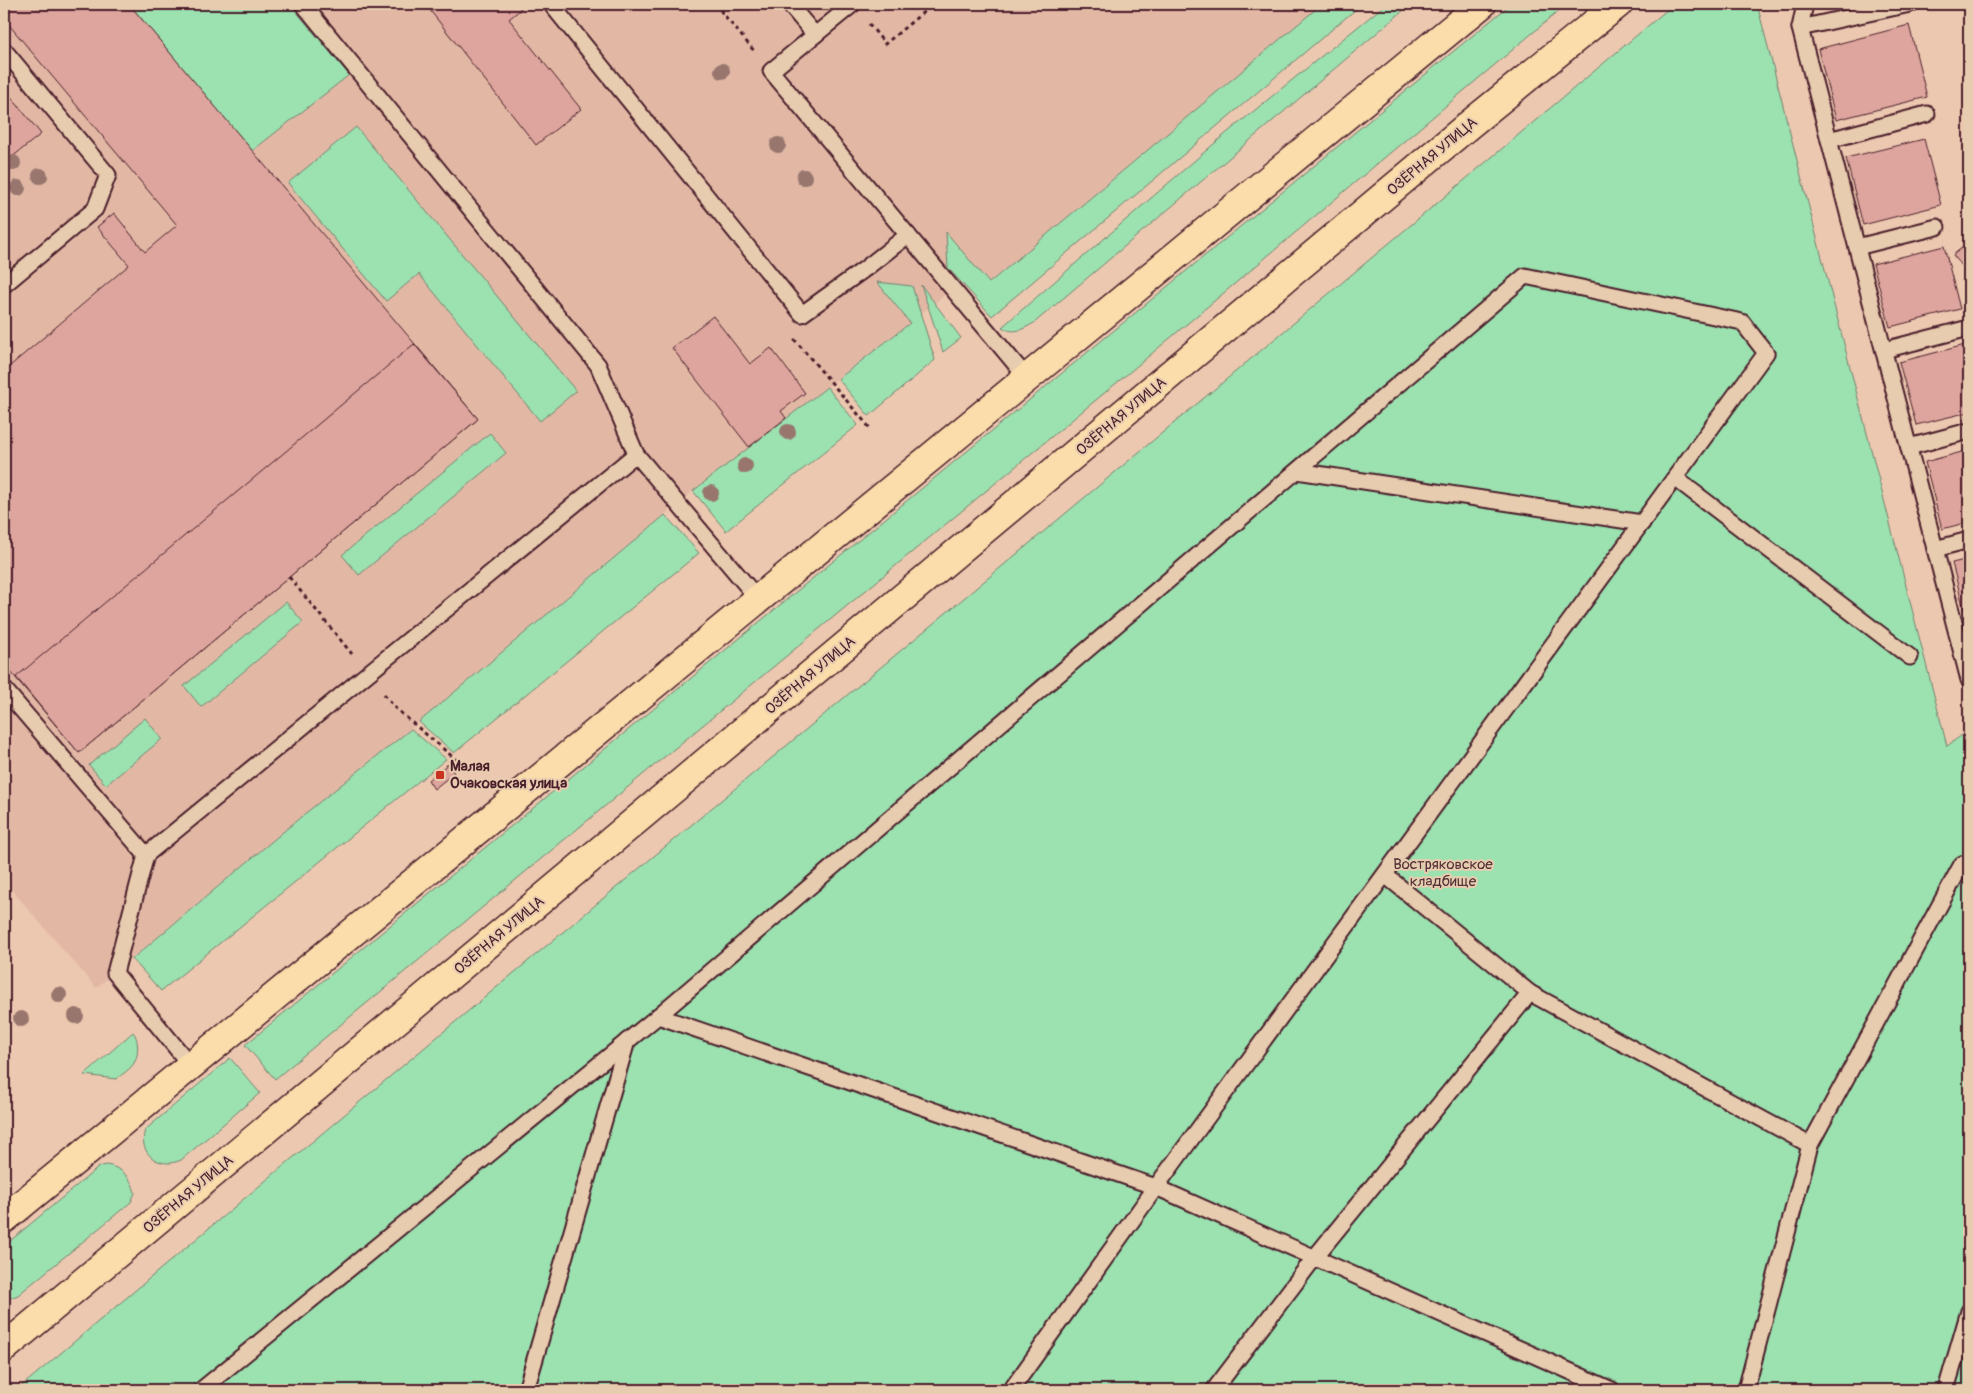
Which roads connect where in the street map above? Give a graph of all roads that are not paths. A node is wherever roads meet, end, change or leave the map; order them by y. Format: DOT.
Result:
graph roads {
  1 [pos="304,4"];
  2 [pos="551,4"];
  3 [pos="789,4"];
  4 [pos="853,4"];
  5 [pos="1482,4"];
  6 [pos="1618,4"];
  7 [pos="1805,4"];
  8 [pos="1910,4"];
  9 [pos="1800,28"];
  10 [pos="815,35"];
  11 [pos="4,50"];
  12 [pos="1927,114"];
  13 [pos="1829,140"];
  14 [pos="1937,227"];
  15 [pos="908,235"];
  16 [pos="1857,247"];
  17 [pos="4,285"];
  18 [pos="1969,328"];
  19 [pos="1884,350"];
  20 [pos="1027,378"];
  21 [pos="1969,431"];
  22 [pos="1909,447"];
  23 [pos="636,454"];
  24 [pos="1297,470"];
  25 [pos="1675,478"];
  26 [pos="1642,523"];
  27 [pos="1969,540"];
  28 [pos="1935,549"];
  29 [pos="758,599"];
  30 [pos="1965,649"];
  31 [pos="1910,657"];
  32 [pos="1969,680"];
  33 [pos="4,689"];
  34 [pos="146,855"];
  35 [pos="1962,864"];
  36 [pos="1385,875"];
  37 [pos="1530,993"];
  38 [pos="658,1016"];
  39 [pos="627,1041"];
  40 [pos="191,1066"];
  41 [pos="1810,1145"];
  42 [pos="1156,1187"];
  43 [pos="4,1219"];
  44 [pos="1315,1257"];
  45 [pos="1969,1311"];
  46 [pos="4,1348"];
  47 [pos="207,1389"];
  48 [pos="526,1390"];
  49 [pos="1011,1390"];
  50 [pos="1214,1390"];
  51 [pos="1612,1390"];
  52 [pos="1746,1390"];
  53 [pos="1946,1390"];
  1 -- 23 [label="lane"];
  2 -- 15 [label="lane"];
  3 -- 10 [label="lane"];
  4 -- 10 [label="lane"];
  5 -- 20 [label="main road"];
  6 -- 46 [label="main road, ОЗЁРНАЯ УЛИЦА"];
  7 -- 9 [label="lane"];
  8 -- 9 [label="lane"];
  9 -- 13 [label="lane"];
  10 -- 15 [label="lane"];
  11 -- 17 [label="lane"];
  12 -- 13 [label="lane"];
  13 -- 16 [label="lane"];
  14 -- 16 [label="lane"];
  15 -- 20 [label="lane"];
  16 -- 19 [label="lane"];
  18 -- 19 [label="lane"];
  19 -- 22 [label="lane"];
  20 -- 29 [label="main road"];
  21 -- 22 [label="lane"];
  22 -- 28 [label="lane"];
  23 -- 29 [label="lane"];
  23 -- 34 [label="lane"];
  24 -- 25 [label="lane"];
  24 -- 26 [label="lane"];
  24 -- 38 [label="lane"];
  25 -- 26 [label="lane"];
  25 -- 31 [label="lane"];
  26 -- 36 [label="lane"];
  27 -- 28 [label="lane"];
  28 -- 30 [label="lane"];
  29 -- 40 [label="main road"];
  30 -- 32 [label="lane"];
  33 -- 34 [label="lane"];
  34 -- 40 [label="lane"];
  35 -- 41 [label="lane"];
  36 -- 37 [label="lane"];
  36 -- 42 [label="lane"];
  37 -- 41 [label="lane"];
  37 -- 44 [label="lane"];
  38 -- 39 [label="lane"];
  38 -- 42 [label="lane"];
  39 -- 47 [label="lane"];
  39 -- 48 [label="lane"];
  40 -- 43 [label="main road"];
  41 -- 52 [label="lane"];
  42 -- 44 [label="lane"];
  42 -- 49 [label="lane"];
  44 -- 50 [label="lane"];
  44 -- 51 [label="lane"];
  45 -- 53 [label="lane"];
}
